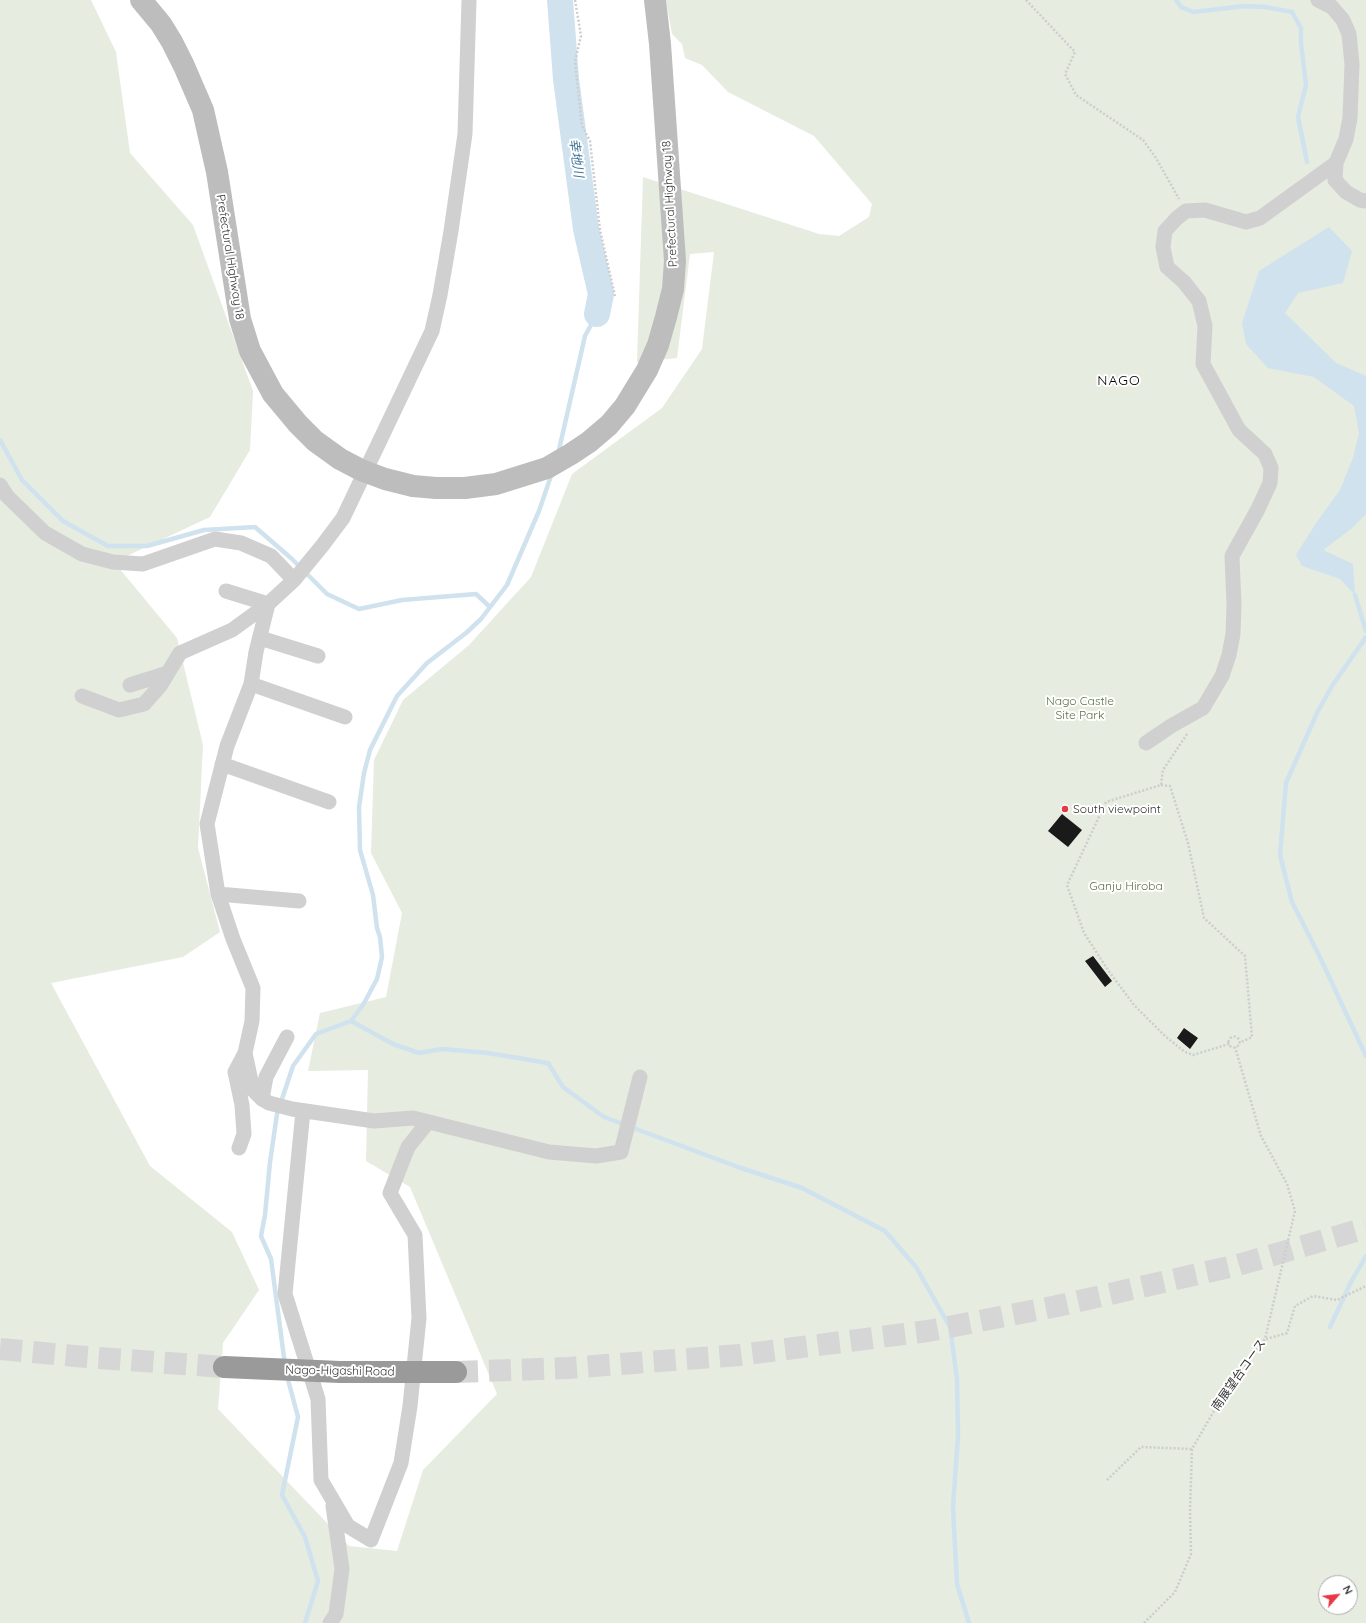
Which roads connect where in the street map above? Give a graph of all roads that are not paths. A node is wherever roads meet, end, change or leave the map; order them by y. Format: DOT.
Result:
graph roads {
  1 [pos="140,0"];
  2 [pos="469,0"];
  3 [pos="655,0"];
  4 [pos="1318,0"];
  5 [pos="1336,163"];
  6 [pos="1366,201"];
  7 [pos="0,485"];
  8 [pos="295,579"];
  9 [pos="226,591"];
  10 [pos="268,604"];
  11 [pos="260,638"];
  12 [pos="318,656"];
  13 [pos="168,673"];
  14 [pos="251,684"];
  15 [pos="130,685"];
  16 [pos="82,696"];
  17 [pos="345,717"];
  18 [pos="1146,743"];
  19 [pos="222,764"];
  20 [pos="329,802"];
  21 [pos="218,894"];
  22 [pos="299,901"];
  23 [pos="287,1037"];
  24 [pos="245,1053"];
  25 [pos="640,1077"];
  26 [pos="265,1101"];
  27 [pos="298,1110"];
  28 [pos="428,1122"];
  29 [pos="239,1148"];
  30 [pos="224,1367"];
  31 [pos="456,1372"];
  32 [pos="332,1499"];
  33 [pos="330,1623"];
  1 -- 3 [label="main road, Prefectural Highway 18"];
  2 -- 8 [label="street"];
  4 -- 5 [label="street"];
  5 -- 6 [label="street"];
  5 -- 18 [label="street"];
  7 -- 8 [label="street"];
  8 -- 10 [label="street"];
  9 -- 10 [label="street"];
  10 -- 11 [label="street"];
  10 -- 13 [label="street"];
  11 -- 12 [label="street"];
  11 -- 14 [label="street"];
  13 -- 15 [label="street"];
  13 -- 16 [label="street"];
  14 -- 17 [label="street"];
  14 -- 19 [label="street"];
  19 -- 20 [label="street"];
  19 -- 21 [label="street"];
  21 -- 22 [label="street"];
  21 -- 24 [label="street"];
  23 -- 26 [label="street"];
  24 -- 26 [label="street"];
  24 -- 29 [label="street"];
  25 -- 28 [label="street"];
  26 -- 27 [label="street"];
  27 -- 28 [label="street"];
  27 -- 32 [label="street"];
  28 -- 32 [label="street"];
  30 -- 31 [label="highway, Nago-Higashi Road"];
  32 -- 33 [label="street"];
}
